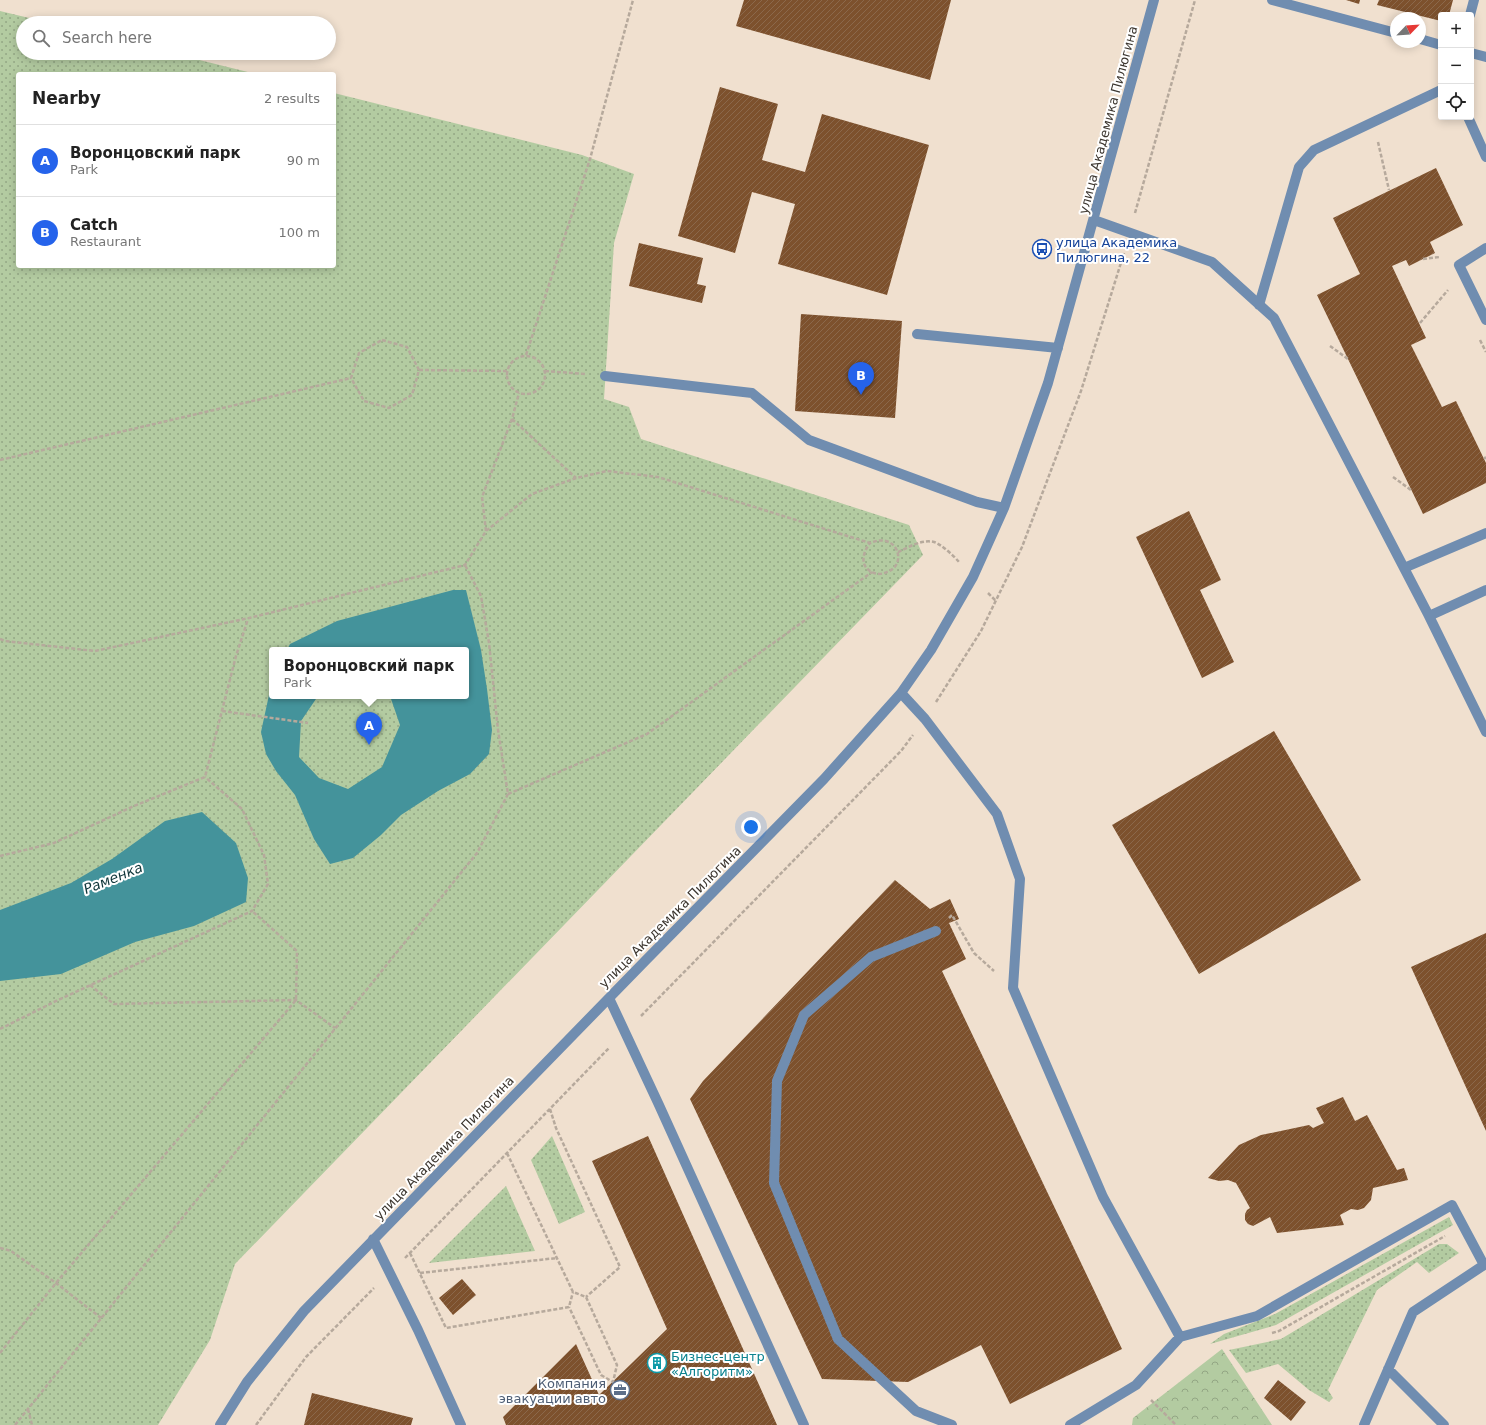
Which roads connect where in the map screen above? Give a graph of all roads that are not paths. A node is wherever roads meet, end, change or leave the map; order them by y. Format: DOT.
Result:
graph roads {
  1 [pos="1154,0"];
  2 [pos="1272,0"];
  3 [pos="1474,0"];
  4 [pos="1471,12"];
  5 [pos="1390,31"];
  6 [pos="1426,41"];
  7 [pos="1438,44"];
  8 [pos="1474,54"];
  9 [pos="1486,57"];
  10 [pos="1438,91"];
  11 [pos="1469,120"];
  12 [pos="1486,157"];
  13 [pos="1094,220"];
  14 [pos="1486,248"];
  15 [pos="1259,305"];
  16 [pos="1486,320"];
  17 [pos="917,334"];
  18 [pos="1058,348"];
  19 [pos="605,376"];
  20 [pos="1004,508"];
  21 [pos="1486,533"];
  22 [pos="1404,568"];
  23 [pos="1486,590"];
  24 [pos="1429,616"];
  25 [pos="901,693"];
  26 [pos="1486,732"];
  27 [pos="936,931"];
  28 [pos="609,998"];
  29 [pos="373,1238"];
  30 [pos="1485,1265"];
  31 [pos="1180,1337"];
  32 [pos="1388,1369"];
  33 [pos="220,1425"];
  34 [pos="461,1425"];
  35 [pos="804,1425"];
  36 [pos="952,1425"];
  37 [pos="1070,1425"];
  38 [pos="1364,1425"];
  39 [pos="1444,1425"];
  1 -- 13 [label="street, улица Академика Пилюгина"];
  2 -- 5 [label="street"];
  3 -- 4 [label="street"];
  6 -- 7 [label="street"];
  8 -- 9 [label="street"];
  10 -- 15 [label="street"];
  11 -- 12 [label="street"];
  13 -- 15 [label="street"];
  13 -- 18 [label="street, улица Академика Пилюгина"];
  14 -- 16 [label="street"];
  15 -- 22 [label="street"];
  17 -- 18 [label="street"];
  18 -- 20 [label="street, улица Академика Пилюгина"];
  19 -- 20 [label="street"];
  20 -- 25 [label="street, улица Академика Пилюгина"];
  21 -- 22 [label="street"];
  22 -- 24 [label="street"];
  23 -- 24 [label="street"];
  24 -- 26 [label="street"];
  25 -- 28 [label="street, улица Академика Пилюгина"];
  25 -- 31 [label="street"];
  27 -- 36 [label="street"];
  28 -- 29 [label="street, улица Академика Пилюгина"];
  28 -- 35 [label="street"];
  29 -- 33 [label="street, улица Академика Пилюгина"];
  29 -- 34 [label="street"];
  30 -- 31 [label="street"];
  30 -- 32 [label="street"];
  31 -- 37 [label="street"];
  32 -- 38 [label="street"];
  32 -- 39 [label="street"];
}
